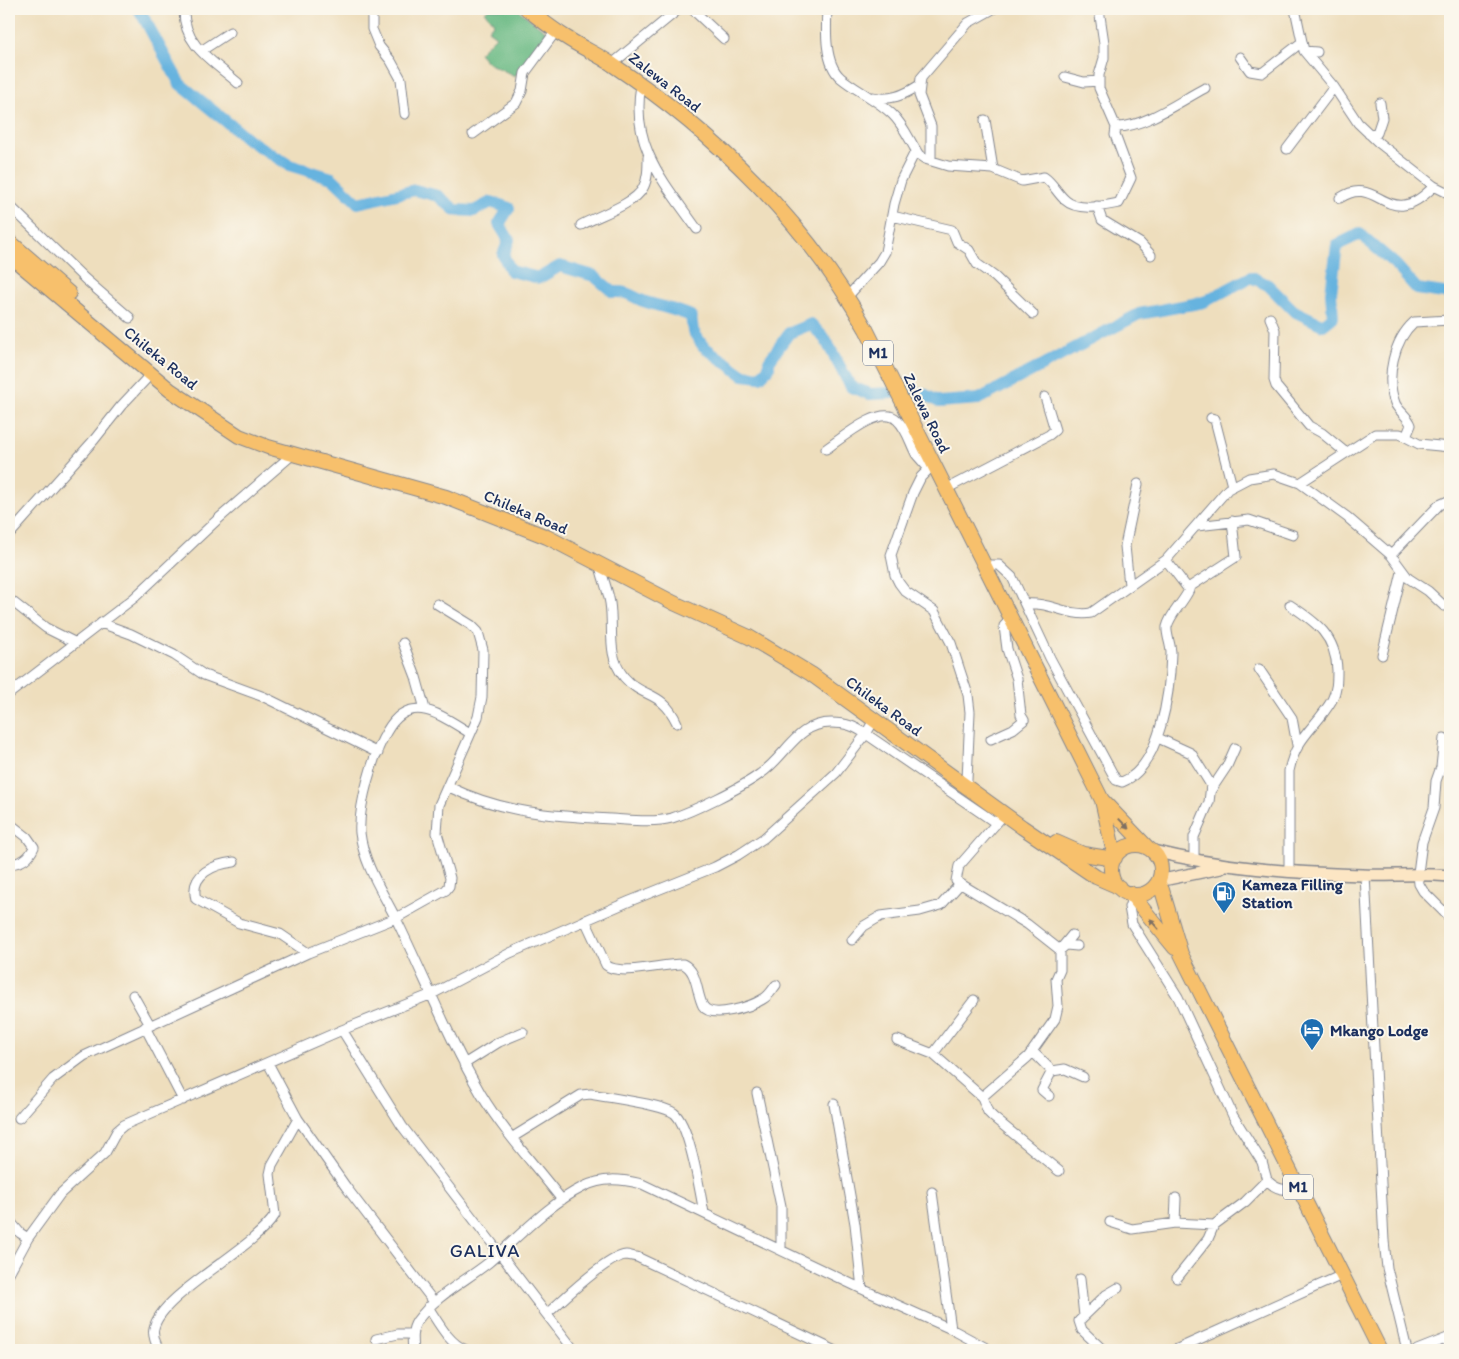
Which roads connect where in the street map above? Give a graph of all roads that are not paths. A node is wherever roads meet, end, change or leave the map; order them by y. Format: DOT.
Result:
graph roads {
  1 [pos="184,9"];
  2 [pos="372,9"];
  3 [pos="527,9"];
  4 [pos="679,9"];
  5 [pos="692,9"];
  6 [pos="827,9"];
  7 [pos="993,9"];
  8 [pos="1099,9"];
  9 [pos="1295,9"];
  10 [pos="556,31"];
  11 [pos="230,32"];
  12 [pos="724,39"];
  13 [pos="1302,42"];
  14 [pos="201,51"];
  15 [pos="1304,51"];
  16 [pos="1317,52"];
  17 [pos="1240,57"];
  18 [pos="612,64"];
  19 [pos="1066,77"];
  20 [pos="1099,81"];
  21 [pos="238,83"];
  22 [pos="641,85"];
  23 [pos="918,86"];
  24 [pos="1334,87"];
  25 [pos="1204,88"];
  26 [pos="870,96"];
  27 [pos="1380,103"];
  28 [pos="405,114"];
  29 [pos="985,120"];
  30 [pos="1116,127"];
  31 [pos="473,134"];
  32 [pos="1369,134"];
  33 [pos="916,150"];
  34 [pos="1287,150"];
  35 [pos="648,157"];
  36 [pos="931,161"];
  37 [pos="993,169"];
  38 [pos="1434,186"];
  39 [pos="1450,194"];
  40 [pos="1340,198"];
  41 [pos="9,205"];
  42 [pos="1096,206"];
  43 [pos="892,216"];
  44 [pos="581,225"];
  45 [pos="698,229"];
  46 [pos="9,241"];
  47 [pos="9,255"];
  48 [pos="1150,255"];
  49 [pos="848,296"];
  50 [pos="1033,314"];
  51 [pos="130,318"];
  52 [pos="1270,318"];
  53 [pos="1450,320"];
  54 [pos="154,371"];
  55 [pos="1045,397"];
  56 [pos="1212,418"];
  57 [pos="1406,436"];
  58 [pos="1450,447"];
  59 [pos="826,450"];
  60 [pos="1345,452"];
  61 [pos="293,454"];
  62 [pos="931,467"];
  63 [pos="1300,483"];
  64 [pos="1138,484"];
  65 [pos="1232,486"];
  66 [pos="946,489"];
  67 [pos="1450,500"];
  68 [pos="9,520"];
  69 [pos="1232,521"];
  70 [pos="16,526"];
  71 [pos="1197,526"];
  72 [pos="9,535"];
  73 [pos="1293,535"];
  74 [pos="1391,554"];
  75 [pos="1166,560"];
  76 [pos="985,565"];
  77 [pos="600,566"];
  78 [pos="1402,572"];
  79 [pos="1128,585"];
  80 [pos="1188,588"];
  81 [pos="9,599"];
  82 [pos="437,604"];
  83 [pos="1025,604"];
  84 [pos="1450,604"];
  85 [pos="1290,605"];
  86 [pos="1011,619"];
  87 [pos="101,623"];
  88 [pos="74,642"];
  89 [pos="402,643"];
  90 [pos="1382,655"];
  91 [pos="1259,669"];
  92 [pos="9,694"];
  93 [pos="425,709"];
  94 [pos="874,720"];
  95 [pos="677,723"];
  96 [pos="470,733"];
  97 [pos="866,734"];
  98 [pos="1158,738"];
  99 [pos="1444,738"];
  100 [pos="992,739"];
  101 [pos="1297,745"];
  102 [pos="1235,748"];
  103 [pos="378,753"];
  104 [pos="1446,765"];
  105 [pos="967,780"];
  106 [pos="449,787"];
  107 [pos="1211,790"];
  108 [pos="1102,800"];
  109 [pos="1000,819"];
  110 [pos="9,823"];
  111 [pos="1150,849"];
  112 [pos="1114,858"];
  113 [pos="1194,860"];
  114 [pos="234,862"];
  115 [pos="9,864"];
  116 [pos="1230,867"];
  117 [pos="1289,872"];
  118 [pos="1418,873"];
  119 [pos="1365,875"];
  120 [pos="1450,876"];
  121 [pos="1158,881"];
  122 [pos="960,884"];
  123 [pos="1127,893"];
  124 [pos="396,918"];
  125 [pos="1450,918"];
  126 [pos="585,920"];
  127 [pos="1072,935"];
  128 [pos="852,940"];
  129 [pos="1077,946"];
  130 [pos="1061,948"];
  131 [pos="308,953"];
  132 [pos="1181,954"];
  133 [pos="776,985"];
  134 [pos="432,994"];
  135 [pos="132,995"];
  136 [pos="974,1000"];
  137 [pos="148,1026"];
  138 [pos="342,1030"];
  139 [pos="523,1032"];
  140 [pos="898,1040"];
  141 [pos="1033,1052"];
  142 [pos="933,1054"];
  143 [pos="268,1063"];
  144 [pos="464,1064"];
  145 [pos="1052,1071"];
  146 [pos="1083,1076"];
  147 [pos="757,1093"];
  148 [pos="1049,1096"];
  149 [pos="982,1097"];
  150 [pos="183,1100"];
  151 [pos="834,1104"];
  152 [pos="18,1118"];
  153 [pos="298,1119"];
  154 [pos="513,1136"];
  155 [pos="1058,1171"];
  156 [pos="1267,1180"];
  157 [pos="1299,1189"];
  158 [pos="932,1192"];
  159 [pos="1176,1198"];
  160 [pos="562,1200"];
  161 [pos="704,1213"];
  162 [pos="9,1220"];
  163 [pos="1110,1222"];
  164 [pos="1175,1223"];
  165 [pos="1214,1225"];
  166 [pos="28,1238"];
  167 [pos="781,1249"];
  168 [pos="499,1253"];
  169 [pos="9,1273"];
  170 [pos="1342,1275"];
  171 [pos="1177,1278"];
  172 [pos="1080,1280"];
  173 [pos="1118,1288"];
  174 [pos="862,1289"];
  175 [pos="431,1304"];
  176 [pos="547,1314"];
  177 [pos="1084,1316"];
  178 [pos="950,1329"];
  179 [pos="412,1334"];
  180 [pos="1450,1337"];
  181 [pos="376,1339"];
  182 [pos="985,1349"];
  183 [pos="159,1350"];
  184 [pos="413,1350"];
  185 [pos="466,1350"];
  186 [pos="574,1350"];
  187 [pos="834,1350"];
  188 [pos="1103,1350"];
  189 [pos="1175,1350"];
  190 [pos="1380,1350"];
  191 [pos="1407,1350"];
  192 [pos="1417,1350"];
  1 -- 14 [label="street"];
  2 -- 28 [label="street"];
  3 -- 10 [label="highway, Zalewa Road / M1"];
  4 -- 18 [label="street"];
  5 -- 12 [label="street"];
  6 -- 26 [label="street"];
  7 -- 23 [label="street"];
  8 -- 20 [label="street"];
  9 -- 13 [label="street"];
  10 -- 18 [label="highway, Zalewa Road / M1"];
  10 -- 31 [label="street"];
  11 -- 14 [label="street"];
  13 -- 15 [label="street"];
  13 -- 17 [label="street"];
  14 -- 21 [label="street"];
  15 -- 16 [label="street"];
  15 -- 24 [label="street"];
  18 -- 22 [label="highway, Zalewa Road / M1"];
  19 -- 20 [label="street"];
  20 -- 30 [label="street"];
  22 -- 35 [label="street"];
  22 -- 49 [label="highway, Zalewa Road / M1"];
  23 -- 26 [label="street"];
  23 -- 36 [label="street"];
  24 -- 32 [label="street"];
  24 -- 34 [label="street"];
  25 -- 30 [label="street"];
  26 -- 33 [label="street"];
  27 -- 32 [label="street"];
  29 -- 37 [label="street"];
  30 -- 42 [label="street"];
  32 -- 38 [label="street"];
  33 -- 36 [label="street"];
  33 -- 43 [label="street"];
  35 -- 44 [label="street"];
  35 -- 45 [label="street"];
  36 -- 37 [label="street"];
  37 -- 42 [label="street"];
  38 -- 39 [label="street"];
  38 -- 40 [label="street"];
  41 -- 51 [label="street"];
  42 -- 48 [label="street"];
  43 -- 49 [label="street"];
  43 -- 50 [label="street"];
  46 -- 54 [label="highway, Chileka Road"];
  47 -- 54 [label="highway, Chileka Road"];
  49 -- 62 [label="highway, Zalewa Road / M1"];
  52 -- 60 [label="street"];
  53 -- 57 [label="street"];
  54 -- 61 [label="highway, Chileka Road"];
  54 -- 70 [label="street"];
  54 -- 105 [label="highway"];
  55 -- 66 [label="street"];
  56 -- 65 [label="street"];
  57 -- 58 [label="street"];
  57 -- 60 [label="street"];
  59 -- 62 [label="street"];
  60 -- 63 [label="street"];
  61 -- 77 [label="highway, Chileka Road"];
  61 -- 87 [label="street"];
  62 -- 66 [label="highway, Zalewa Road / M1"];
  62 -- 105 [label="street"];
  63 -- 65 [label="street"];
  63 -- 74 [label="street"];
  64 -- 79 [label="street"];
  65 -- 71 [label="street"];
  66 -- 76 [label="highway, Zalewa Road / M1"];
  67 -- 74 [label="street"];
  68 -- 70 [label="street"];
  69 -- 71 [label="street"];
  69 -- 73 [label="street"];
  69 -- 80 [label="street"];
  70 -- 72 [label="street"];
  71 -- 75 [label="street"];
  74 -- 78 [label="street"];
  75 -- 79 [label="street"];
  75 -- 80 [label="street"];
  76 -- 83 [label="street"];
  76 -- 86 [label="highway, Zalewa Road / M1"];
  77 -- 94 [label="highway, Chileka Road"];
  77 -- 95 [label="street"];
  78 -- 84 [label="street"];
  78 -- 90 [label="street"];
  79 -- 83 [label="street"];
  80 -- 98 [label="street"];
  81 -- 88 [label="street"];
  82 -- 96 [label="street"];
  83 -- 98 [label="street"];
  85 -- 101 [label="street"];
  86 -- 100 [label="street"];
  86 -- 108 [label="highway, Zalewa Road / M1"];
  87 -- 88 [label="street"];
  87 -- 103 [label="street"];
  88 -- 92 [label="street"];
  89 -- 93 [label="street"];
  91 -- 101 [label="street"];
  93 -- 96 [label="street"];
  93 -- 103 [label="street"];
  94 -- 97 [label="street"];
  94 -- 109 [label="highway, Chileka Road"];
  96 -- 106 [label="street"];
  97 -- 106 [label="street"];
  97 -- 109 [label="street"];
  97 -- 126 [label="street"];
  98 -- 107 [label="street"];
  99 -- 104 [label="street"];
  101 -- 117 [label="street"];
  102 -- 107 [label="street"];
  103 -- 124 [label="street"];
  104 -- 118 [label="street"];
  105 -- 112 [label="highway"];
  106 -- 124 [label="street"];
  107 -- 113 [label="street"];
  108 -- 111 [label="highway, Zalewa Road / M1, one-way"];
  108 -- 112 [label="highway, Zalewa Road / M1"];
  109 -- 122 [label="street"];
  109 -- 123 [label="highway, Chileka Road"];
  110 -- 115 [label="street"];
  111 -- 112 [label="highway"];
  111 -- 113 [label="main road"];
  111 -- 121 [label="highway, M1"];
  112 -- 123 [label="highway, M1"];
  113 -- 116 [label="main road"];
  114 -- 131 [label="street"];
  116 -- 117 [label="main road"];
  116 -- 121 [label="main road"];
  117 -- 119 [label="main road"];
  118 -- 119 [label="main road"];
  118 -- 120 [label="main road"];
  118 -- 125 [label="street"];
  119 -- 191 [label="street"];
  121 -- 123 [label="highway"];
  121 -- 132 [label="highway, M1"];
  122 -- 128 [label="street"];
  122 -- 130 [label="street"];
  132 -- 123 [label="highway, M1, one-way"];
  123 -- 156 [label="street"];
  124 -- 131 [label="street"];
  124 -- 134 [label="street"];
  126 -- 133 [label="street"];
  126 -- 134 [label="street"];
  127 -- 130 [label="street"];
  129 -- 130 [label="street"];
  130 -- 141 [label="street"];
  131 -- 137 [label="street"];
  132 -- 157 [label="highway, M1"];
  134 -- 138 [label="street"];
  134 -- 144 [label="street"];
  135 -- 137 [label="street"];
  136 -- 142 [label="street"];
  137 -- 150 [label="street"];
  137 -- 152 [label="street"];
  138 -- 143 [label="street"];
  138 -- 168 [label="street"];
  139 -- 144 [label="street"];
  140 -- 142 [label="street"];
  141 -- 145 [label="street"];
  141 -- 149 [label="street"];
  142 -- 149 [label="street"];
  143 -- 150 [label="street"];
  143 -- 153 [label="street"];
  144 -- 154 [label="street"];
  145 -- 146 [label="street"];
  145 -- 148 [label="street"];
  147 -- 167 [label="street"];
  149 -- 155 [label="street"];
  150 -- 166 [label="street"];
  151 -- 174 [label="street"];
  153 -- 175 [label="street"];
  153 -- 183 [label="street"];
  154 -- 160 [label="street"];
  154 -- 161 [label="street"];
  156 -- 157 [label="street"];
  156 -- 165 [label="street"];
  157 -- 170 [label="highway, M1"];
  158 -- 178 [label="street"];
  159 -- 164 [label="street"];
  160 -- 161 [label="street"];
  160 -- 168 [label="street"];
  161 -- 167 [label="street"];
  162 -- 166 [label="street"];
  163 -- 164 [label="street"];
  164 -- 165 [label="street"];
  165 -- 171 [label="street"];
  166 -- 169 [label="street"];
  167 -- 174 [label="street"];
  168 -- 175 [label="street"];
  168 -- 176 [label="street"];
  170 -- 189 [label="street"];
  170 -- 190 [label="highway, M1"];
  172 -- 177 [label="street"];
  173 -- 177 [label="street"];
  174 -- 178 [label="street"];
  175 -- 179 [label="street"];
  175 -- 185 [label="street"];
  176 -- 186 [label="street"];
  176 -- 187 [label="street"];
  177 -- 188 [label="street"];
  178 -- 182 [label="street"];
  179 -- 181 [label="street"];
  179 -- 184 [label="street"];
  180 -- 192 [label="street"];
}
